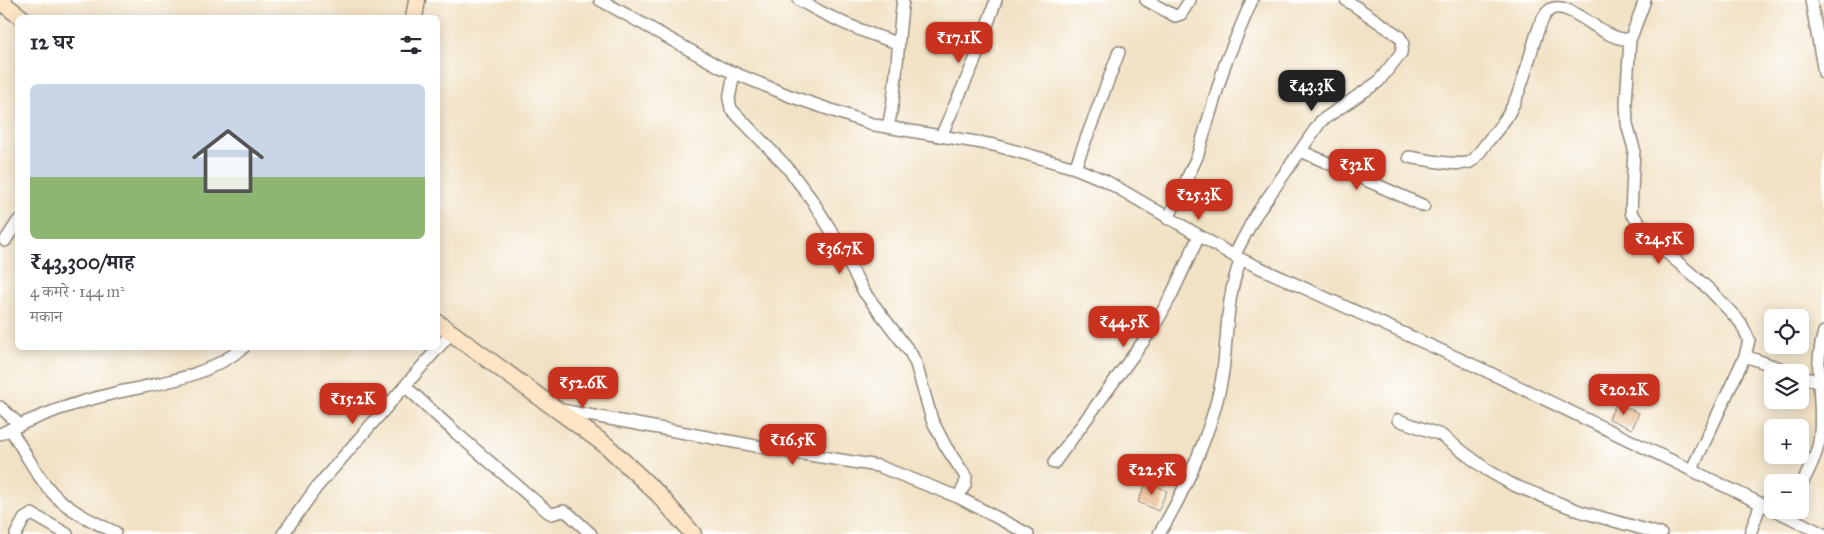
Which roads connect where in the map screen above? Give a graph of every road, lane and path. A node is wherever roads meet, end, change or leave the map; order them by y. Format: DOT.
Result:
graph roads {
  1 [pos="417,0"];
  2 [pos="600,0"];
  3 [pos="799,0"];
  4 [pos="902,0"];
  5 [pos="996,0"];
  6 [pos="1146,0"];
  7 [pos="1190,0"];
  8 [pos="1252,0"];
  9 [pos="1346,0"];
  10 [pos="1645,0"];
  11 [pos="1811,0"];
  12 [pos="0,1"];
  13 [pos="1553,4"];
  14 [pos="18,15"];
  15 [pos="414,15"];
  16 [pos="1630,39"];
  17 [pos="897,43"];
  18 [pos="1119,52"];
  19 [pos="734,73"];
  20 [pos="1824,73"];
  21 [pos="888,127"];
  22 [pos="941,136"];
  23 [pos="1301,151"];
  24 [pos="1409,157"];
  25 [pos="1075,168"];
  26 [pos="1424,206"];
  27 [pos="1168,219"];
  28 [pos="15,226"];
  29 [pos="1199,236"];
  30 [pos="4,241"];
  31 [pos="1238,258"];
  32 [pos="440,325"];
  33 [pos="1824,332"];
  34 [pos="451,333"];
  35 [pos="440,346"];
  36 [pos="240,350"];
  37 [pos="436,350"];
  38 [pos="1745,356"];
  39 [pos="1768,364"];
  40 [pos="1809,379"];
  41 [pos="1818,382"];
  42 [pos="405,386"];
  43 [pos="0,407"];
  44 [pos="556,409"];
  45 [pos="1398,420"];
  46 [pos="10,430"];
  47 [pos="1822,434"];
  48 [pos="1054,463"];
  49 [pos="1692,469"];
  50 [pos="1807,474"];
  51 [pos="958,497"];
  52 [pos="1761,503"];
  53 [pos="1764,504"];
  54 [pos="1798,519"];
  55 [pos="685,531"];
  56 [pos="115,532"];
  57 [pos="16,534"];
  58 [pos="68,534"];
  59 [pos="283,534"];
  60 [pos="591,534"];
  61 [pos="1028,534"];
  62 [pos="1159,534"];
  63 [pos="1661,534"];
  64 [pos="1750,534"];
  65 [pos="1823,534"];
  1 -- 15 [label="main road"];
  2 -- 19 [label="street"];
  3 -- 17 [label="street"];
  4 -- 17 [label="street"];
  5 -- 22 [label="street"];
  6 -- 7 [label="street"];
  8 -- 27 [label="street"];
  9 -- 23 [label="street"];
  10 -- 16 [label="street"];
  11 -- 20 [label="street"];
  12 -- 14 [label="main road"];
  13 -- 16 [label="street"];
  13 -- 24 [label="street"];
  16 -- 38 [label="street"];
  17 -- 21 [label="street"];
  18 -- 25 [label="street"];
  19 -- 21 [label="street"];
  19 -- 51 [label="street"];
  21 -- 22 [label="street"];
  22 -- 25 [label="street"];
  23 -- 26 [label="street"];
  23 -- 31 [label="street"];
  25 -- 27 [label="street"];
  27 -- 29 [label="street"];
  28 -- 30 [label="street"];
  29 -- 31 [label="street"];
  29 -- 48 [label="street"];
  31 -- 49 [label="street"];
  31 -- 62 [label="street"];
  32 -- 34 [label="main road"];
  33 -- 41 [label="street"];
  34 -- 35 [label="street"];
  34 -- 44 [label="main road"];
  36 -- 46 [label="street"];
  37 -- 42 [label="street"];
  38 -- 39 [label="street"];
  38 -- 49 [label="street"];
  40 -- 41 [label="street"];
  41 -- 47 [label="street"];
  42 -- 59 [label="street"];
  42 -- 60 [label="street"];
  43 -- 46 [label="street"];
  44 -- 51 [label="street"];
  44 -- 55 [label="main road"];
  45 -- 63 [label="street"];
  46 -- 56 [label="street"];
  47 -- 50 [label="street"];
  49 -- 52 [label="street"];
  51 -- 61 [label="street"];
  52 -- 53 [label="street"];
  52 -- 64 [label="street"];
  54 -- 65 [label="street"];
  57 -- 58 [label="street"];
}
